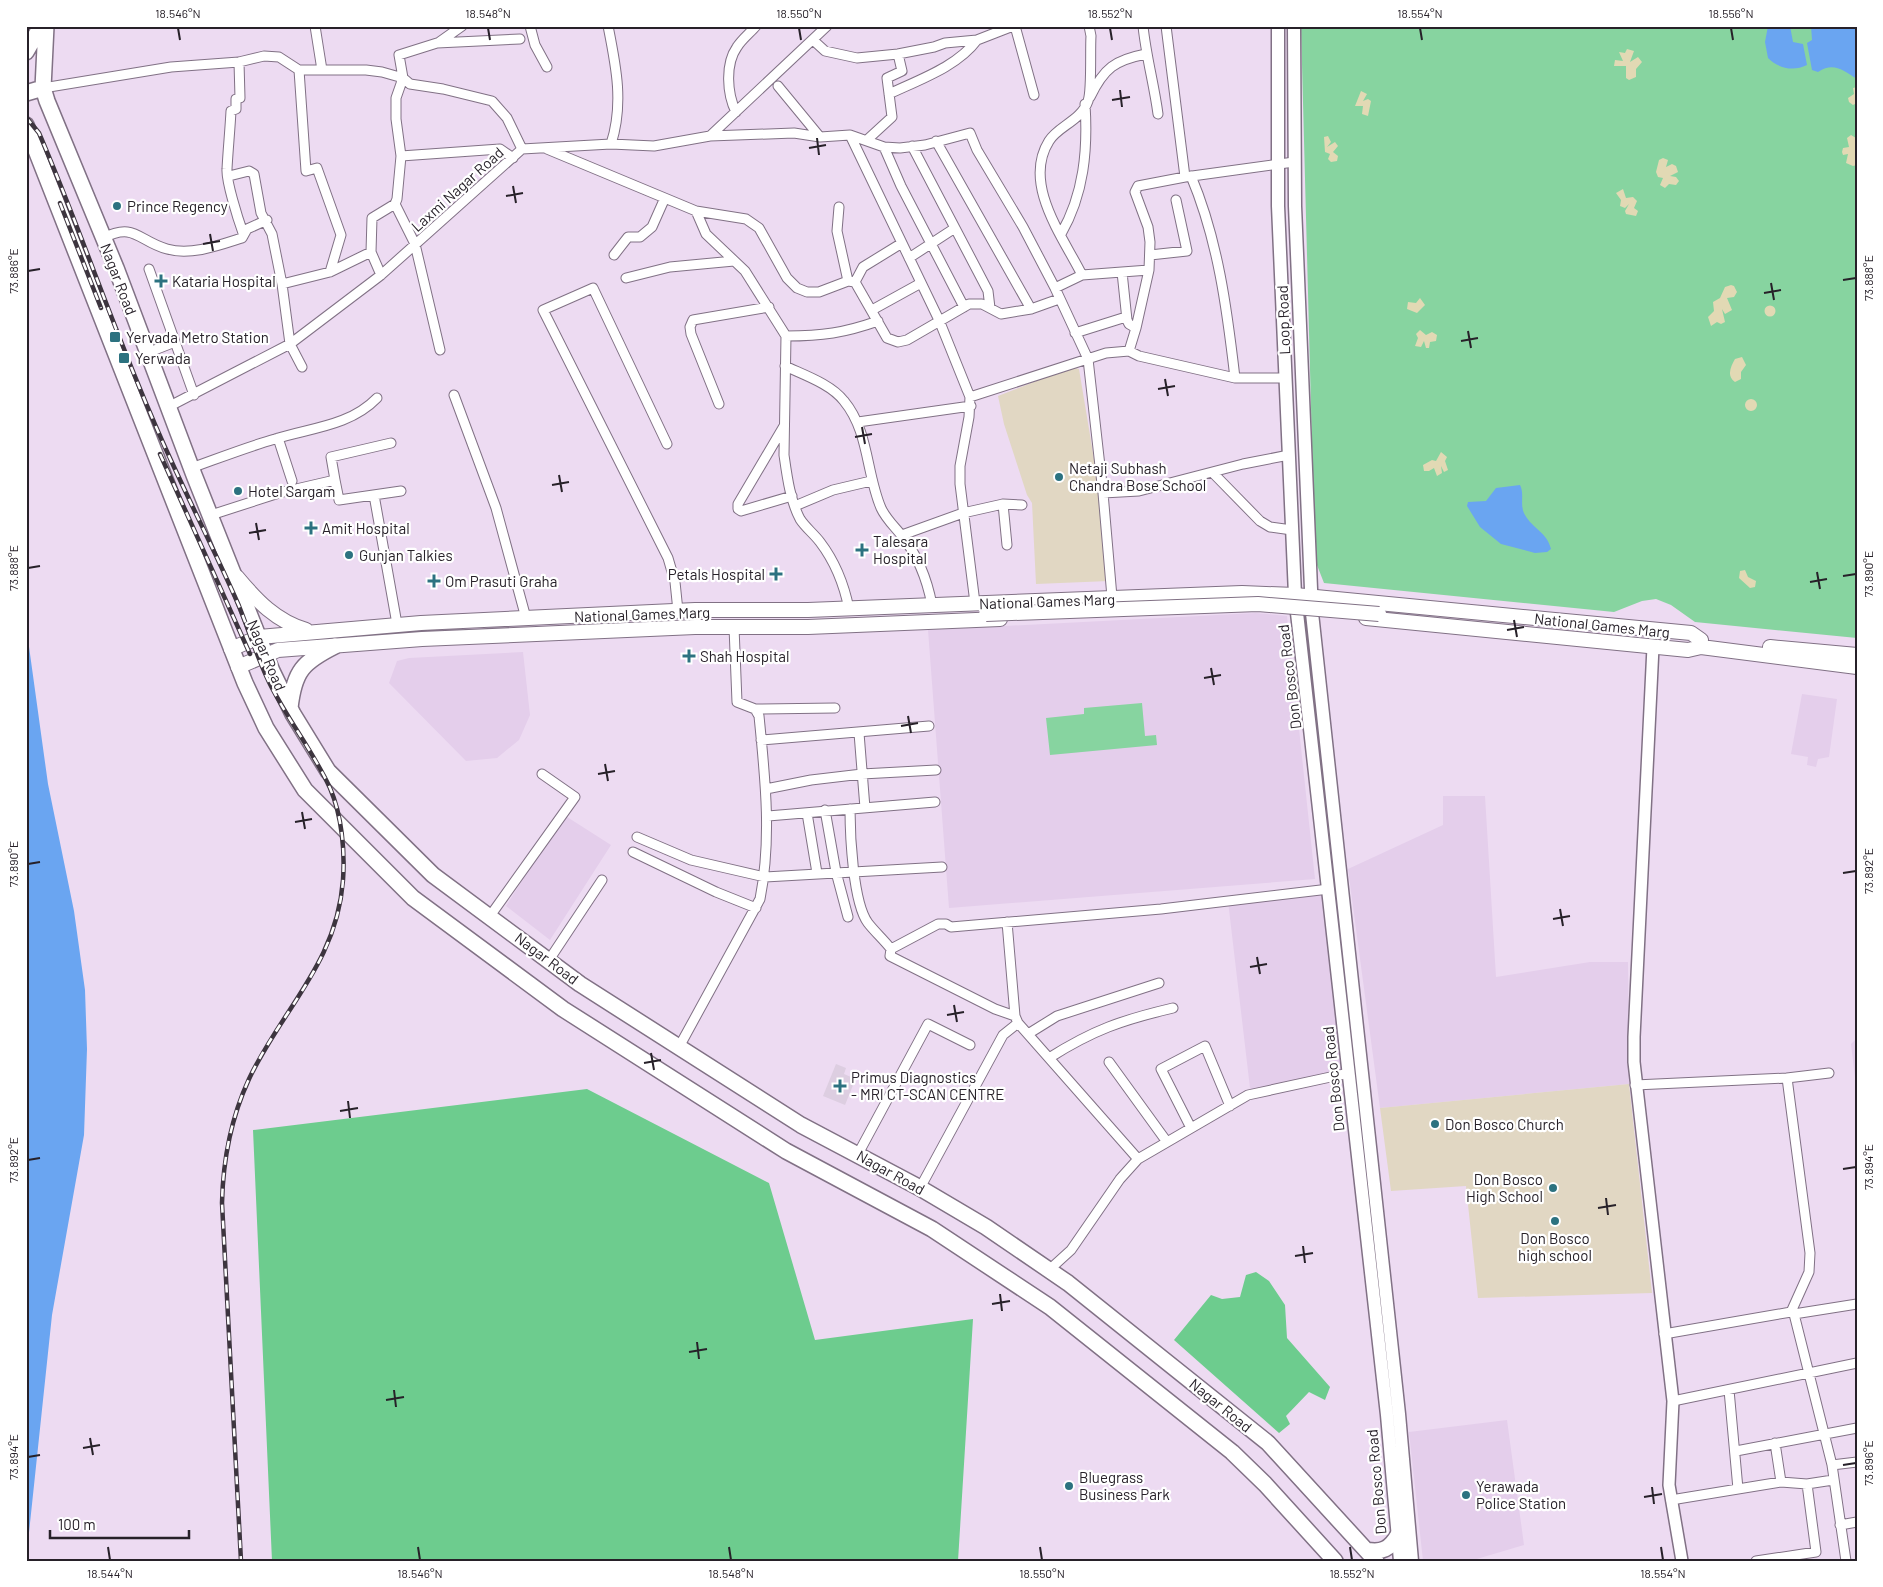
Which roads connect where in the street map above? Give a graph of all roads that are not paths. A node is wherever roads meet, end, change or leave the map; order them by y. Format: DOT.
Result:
graph roads {
  1 [pos="41,26"];
  2 [pos="46,26"];
  3 [pos="315,26"];
  4 [pos="462,26"];
  5 [pos="530,26"];
  6 [pos="608,26"];
  7 [pos="756,26"];
  8 [pos="827,26"];
  9 [pos="1014,26"];
  10 [pos="1089,26"];
  11 [pos="1143,26"];
  12 [pos="1166,26"];
  13 [pos="1278,26"];
  14 [pos="1294,26"];
  15 [pos="520,40"];
  16 [pos="812,40"];
  17 [pos="977,40"];
  18 [pos="438,43"];
  19 [pos="26,52"];
  20 [pos="898,54"];
  21 [pos="1146,54"];
  22 [pos="239,62"];
  23 [pos="547,67"];
  24 [pos="300,70"];
  25 [pos="322,70"];
  26 [pos="402,78"];
  27 [pos="778,86"];
  28 [pos="43,88"];
  29 [pos="26,93"];
  30 [pos="889,94"];
  31 [pos="1034,95"];
  32 [pos="1087,103"];
  33 [pos="736,112"];
  34 [pos="1158,114"];
  35 [pos="26,124"];
  36 [pos="850,135"];
  37 [pos="710,136"];
  38 [pos="820,137"];
  39 [pos="868,140"];
  40 [pos="936,141"];
  41 [pos="611,144"];
  42 [pos="912,146"];
  43 [pos="884,147"];
  44 [pos="544,148"];
  45 [pos="522,149"];
  46 [pos="401,156"];
  47 [pos="513,158"];
  48 [pos="1294,162"];
  49 [pos="1278,164"];
  50 [pos="229,176"];
  51 [pos="1188,176"];
  52 [pos="664,200"];
  53 [pos="1176,200"];
  54 [pos="395,204"];
  55 [pos="839,207"];
  56 [pos="696,211"];
  57 [pos="267,220"];
  58 [pos="955,228"];
  59 [pos="243,233"];
  60 [pos="1061,234"];
  61 [pos="103,238"];
  62 [pos="902,243"];
  63 [pos="415,244"];
  64 [pos="931,244"];
  65 [pos="371,252"];
  66 [pos="614,254"];
  67 [pos="1150,255"];
  68 [pos="909,258"];
  69 [pos="734,261"];
  70 [pos="149,269"];
  71 [pos="1149,270"];
  72 [pos="330,272"];
  73 [pos="1122,272"];
  74 [pos="381,275"];
  75 [pos="1082,275"];
  76 [pos="626,278"];
  77 [pos="851,282"];
  78 [pos="922,283"];
  79 [pos="282,284"];
  80 [pos="1055,288"];
  81 [pos="1059,299"];
  82 [pos="964,307"];
  83 [pos="769,308"];
  84 [pos="990,308"];
  85 [pos="1031,309"];
  86 [pos="872,310"];
  87 [pos="1126,317"];
  88 [pos="939,320"];
  89 [pos="878,321"];
  90 [pos="1136,328"];
  91 [pos="1075,333"];
  92 [pos="786,336"];
  93 [pos="175,342"];
  94 [pos="290,344"];
  95 [pos="440,350"];
  96 [pos="1129,351"];
  97 [pos="148,353"];
  98 [pos="1088,359"];
  99 [pos="785,366"];
  100 [pos="302,367"];
  101 [pos="1235,378"];
  102 [pos="1286,378"];
  103 [pos="194,395"];
  104 [pos="454,396"];
  105 [pos="377,398"];
  106 [pos="970,402"];
  107 [pos="719,404"];
  108 [pos="168,408"];
  109 [pos="858,422"];
  110 [pos="784,425"];
  111 [pos="278,438"];
  112 [pos="391,443"];
  113 [pos="667,444"];
  114 [pos="1289,455"];
  115 [pos="191,468"];
  116 [pos="1213,473"];
  117 [pos="335,480"];
  118 [pos="292,481"];
  119 [pos="871,481"];
  120 [pos="400,490"];
  121 [pos="1103,493"];
  122 [pos="374,495"];
  123 [pos="792,496"];
  124 [pos="1003,504"];
  125 [pos="1022,505"];
  126 [pos="795,506"];
  127 [pos="963,513"];
  128 [pos="210,515"];
  129 [pos="1292,530"];
  130 [pos="902,535"];
  131 [pos="1007,545"];
  132 [pos="233,573"];
  133 [pos="1252,593"];
  134 [pos="1295,595"];
  135 [pos="1312,596"];
  136 [pos="1112,597"];
  137 [pos="932,605"];
  138 [pos="849,609"];
  139 [pos="983,609"];
  140 [pos="1253,609"];
  141 [pos="734,610"];
  142 [pos="678,611"];
  143 [pos="1305,612"];
  144 [pos="526,618"];
  145 [pos="398,624"];
  146 [pos="734,628"];
  147 [pos="310,631"];
  148 [pos="259,637"];
  149 [pos="1701,644"];
  150 [pos="335,646"];
  151 [pos="1654,647"];
  152 [pos="231,649"];
  153 [pos="266,654"];
  154 [pos="1857,656"];
  155 [pos="238,667"];
  156 [pos="1857,667"];
  157 [pos="290,708"];
  158 [pos="835,708"];
  159 [pos="755,709"];
  160 [pos="929,726"];
  161 [pos="859,733"];
  162 [pos="761,740"];
  163 [pos="936,770"];
  164 [pos="542,774"];
  165 [pos="862,774"];
  166 [pos="766,789"];
  167 [pos="935,802"];
  168 [pos="865,808"];
  169 [pos="825,810"];
  170 [pos="850,810"];
  171 [pos="807,813"];
  172 [pos="768,816"];
  173 [pos="637,837"];
  174 [pos="633,852"];
  175 [pos="942,867"];
  176 [pos="855,870"];
  177 [pos="836,872"];
  178 [pos="817,873"];
  179 [pos="765,876"];
  180 [pos="602,880"];
  181 [pos="1329,889"];
  182 [pos="756,908"];
  183 [pos="490,916"];
  184 [pos="848,917"];
  185 [pos="1007,922"];
  186 [pos="891,949"];
  187 [pos="549,960"];
  188 [pos="1159,983"];
  189 [pos="1173,1008"];
  190 [pos="1017,1020"];
  191 [pos="1028,1034"];
  192 [pos="970,1045"];
  193 [pos="679,1047"];
  194 [pos="1049,1058"];
  195 [pos="1109,1062"];
  196 [pos="1830,1072"];
  197 [pos="1349,1073"];
  198 [pos="1786,1078"];
  199 [pos="1635,1085"];
  200 [pos="1230,1106"];
  201 [pos="1191,1128"];
  202 [pos="1167,1142"];
  203 [pos="858,1154"];
  204 [pos="1138,1159"];
  205 [pos="920,1188"];
  206 [pos="1049,1270"];
  207 [pos="1857,1304"];
  208 [pos="1793,1313"];
  209 [pos="1664,1334"];
  210 [pos="1857,1363"];
  211 [pos="1809,1371"];
  212 [pos="1729,1390"];
  213 [pos="1673,1401"];
  214 [pos="1857,1428"];
  215 [pos="1824,1433"];
  216 [pos="1775,1443"];
  217 [pos="1736,1451"];
  218 [pos="1857,1462"];
  219 [pos="1832,1465"];
  220 [pos="1833,1480"];
  221 [pos="1781,1482"];
  222 [pos="1806,1484"];
  223 [pos="1738,1489"];
  224 [pos="1671,1500"];
  225 [pos="1857,1522"];
  226 [pos="1840,1525"];
  227 [pos="1398,1535"];
  228 [pos="1371,1555"];
  229 [pos="1335,1561"];
  230 [pos="1400,1561"];
  231 [pos="1412,1561"];
  232 [pos="1682,1561"];
  233 [pos="1756,1561"];
  234 [pos="1846,1561"];
  1 -- 19 [label="highway"];
  2 -- 28 [label="highway, Nagar Road"];
  3 -- 25 [label="street"];
  4 -- 18 [label="street"];
  5 -- 23 [label="street"];
  6 -- 41 [label="street"];
  7 -- 33 [label="street"];
  8 -- 16 [label="street"];
  9 -- 17 [label="street"];
  9 -- 31 [label="street"];
  10 -- 32 [label="street"];
  11 -- 21 [label="street"];
  12 -- 51 [label="street"];
  13 -- 49 [label="main road, Loop Road"];
  14 -- 48 [label="main road, Loop Road"];
  15 -- 18 [label="street"];
  16 -- 20 [label="street"];
  16 -- 33 [label="street"];
  17 -- 20 [label="street"];
  17 -- 30 [label="street"];
  18 -- 26 [label="street"];
  20 -- 30 [label="street"];
  21 -- 32 [label="street"];
  21 -- 34 [label="street"];
  22 -- 24 [label="street"];
  22 -- 28 [label="street"];
  22 -- 50 [label="street"];
  24 -- 25 [label="street"];
  24 -- 72 [label="street"];
  25 -- 26 [label="street"];
  26 -- 45 [label="street"];
  26 -- 46 [label="street"];
  27 -- 38 [label="street"];
  28 -- 29 [label="highway"];
  28 -- 61 [label="highway, Nagar Road"];
  30 -- 39 [label="street"];
  32 -- 60 [label="street"];
  32 -- 60 [label="street"];
  33 -- 37 [label="street"];
  35 -- 152 [label="highway, Nagar Road"];
  36 -- 38 [label="street, Laxmi Nagar Road"];
  36 -- 39 [label="street, Laxmi Nagar Road"];
  36 -- 62 [label="street"];
  37 -- 38 [label="street, Laxmi Nagar Road"];
  37 -- 41 [label="street, Laxmi Nagar Road"];
  39 -- 43 [label="street, Laxmi Nagar Road"];
  40 -- 42 [label="street"];
  40 -- 80 [label="street"];
  40 -- 85 [label="street"];
  41 -- 44 [label="street, Laxmi Nagar Road"];
  42 -- 43 [label="street"];
  42 -- 58 [label="street"];
  43 -- 64 [label="street"];
  44 -- 45 [label="street, Laxmi Nagar Road"];
  44 -- 52 [label="street"];
  45 -- 47 [label="street, Laxmi Nagar Road"];
  46 -- 47 [label="street"];
  46 -- 54 [label="street"];
  47 -- 63 [label="street, Laxmi Nagar Road"];
  48 -- 49 [label="street"];
  48 -- 135 [label="main road, Loop Road"];
  49 -- 51 [label="street"];
  49 -- 102 [label="main road, Loop Road"];
  50 -- 57 [label="street"];
  50 -- 59 [label="street"];
  51 -- 67 [label="street"];
  51 -- 101 [label="street"];
  52 -- 56 [label="street"];
  52 -- 66 [label="street"];
  53 -- 67 [label="street"];
  54 -- 63 [label="street"];
  54 -- 65 [label="street"];
  55 -- 77 [label="street"];
  56 -- 69 [label="street"];
  56 -- 77 [label="street"];
  57 -- 59 [label="street"];
  57 -- 79 [label="street"];
  58 -- 64 [label="street"];
  58 -- 84 [label="street"];
  59 -- 61 [label="street"];
  60 -- 75 [label="street"];
  61 -- 97 [label="highway, Nagar Road"];
  62 -- 68 [label="street"];
  62 -- 77 [label="street"];
  63 -- 74 [label="street, Laxmi Nagar Road"];
  63 -- 95 [label="street"];
  64 -- 68 [label="street"];
  64 -- 82 [label="street"];
  65 -- 72 [label="street"];
  65 -- 74 [label="street"];
  67 -- 71 [label="street"];
  68 -- 78 [label="street"];
  69 -- 76 [label="street"];
  69 -- 83 [label="street"];
  70 -- 93 [label="street"];
  71 -- 73 [label="street"];
  71 -- 90 [label="street"];
  72 -- 79 [label="street"];
  73 -- 75 [label="street"];
  73 -- 87 [label="street"];
  74 -- 94 [label="street, Laxmi Nagar Road"];
  75 -- 80 [label="street"];
  77 -- 86 [label="street"];
  78 -- 86 [label="street"];
  78 -- 88 [label="street"];
  79 -- 94 [label="street"];
  80 -- 81 [label="street"];
  81 -- 85 [label="street"];
  81 -- 91 [label="street"];
  82 -- 84 [label="street"];
  82 -- 88 [label="street"];
  83 -- 92 [label="street"];
  83 -- 107 [label="street"];
  84 -- 85 [label="street"];
  86 -- 89 [label="street"];
  87 -- 90 [label="street"];
  87 -- 91 [label="street"];
  88 -- 89 [label="street"];
  88 -- 106 [label="street"];
  89 -- 92 [label="street"];
  90 -- 96 [label="street"];
  91 -- 98 [label="street"];
  92 -- 99 [label="street"];
  93 -- 97 [label="street"];
  93 -- 103 [label="street"];
  94 -- 100 [label="street"];
  94 -- 103 [label="street, Laxmi Nagar Road"];
  96 -- 98 [label="street"];
  96 -- 101 [label="street"];
  97 -- 108 [label="highway, Nagar Road"];
  98 -- 106 [label="street"];
  98 -- 121 [label="street"];
  99 -- 109 [label="street"];
  99 -- 110 [label="street"];
  101 -- 102 [label="street"];
  102 -- 114 [label="main road, Loop Road"];
  103 -- 108 [label="street, Laxmi Nagar Road"];
  104 -- 144 [label="street"];
  105 -- 111 [label="street"];
  106 -- 109 [label="street"];
  106 -- 127 [label="street"];
  108 -- 115 [label="highway, Nagar Road"];
  109 -- 119 [label="street"];
  110 -- 123 [label="street"];
  110 -- 123 [label="street"];
  111 -- 115 [label="street"];
  111 -- 118 [label="street"];
  112 -- 117 [label="street"];
  113 -- 142 [label="street"];
  114 -- 116 [label="street"];
  114 -- 129 [label="main road, Loop Road"];
  115 -- 128 [label="highway, Nagar Road"];
  116 -- 121 [label="street"];
  116 -- 129 [label="street"];
  117 -- 122 [label="street"];
  117 -- 128 [label="street"];
  119 -- 126 [label="street"];
  119 -- 130 [label="street"];
  120 -- 122 [label="street"];
  121 -- 136 [label="street"];
  122 -- 145 [label="street"];
  123 -- 126 [label="street"];
  124 -- 125 [label="street"];
  124 -- 127 [label="street"];
  124 -- 131 [label="street"];
  126 -- 138 [label="street"];
  127 -- 130 [label="street"];
  127 -- 139 [label="street"];
  128 -- 132 [label="highway, Nagar Road"];
  129 -- 134 [label="main road, Loop Road"];
  130 -- 137 [label="street"];
  132 -- 147 [label="main road"];
  132 -- 148 [label="highway, Nagar Road"];
  133 -- 134 [label="main road, National Games Marg"];
  133 -- 136 [label="main road, National Games Marg"];
  133 -- 140 [label="main road"];
  134 -- 135 [label="main road, National Games Marg"];
  134 -- 143 [label="main road, Don Bosco Road"];
  135 -- 143 [label="main road, Loop Road"];
  135 -- 149 [label="main road, National Games Marg"];
  136 -- 139 [label="main road, National Games Marg"];
  137 -- 138 [label="main road, National Games Marg"];
  137 -- 139 [label="main road, National Games Marg"];
  138 -- 141 [label="main road, National Games Marg"];
  139 -- 141 [label="main road"];
  139 -- 146 [label="main road"];
  139 -- 149 [label="main road, bridge"];
  140 -- 143 [label="main road, National Games Marg"];
  140 -- 146 [label="main road, National Games Marg"];
  141 -- 142 [label="main road, National Games Marg"];
  142 -- 144 [label="main road, National Games Marg"];
  143 -- 151 [label="main road, National Games Marg"];
  143 -- 181 [label="main road, Don Bosco Road"];
  143 -- 231 [label="main road, Don Bosco Road"];
  144 -- 145 [label="main road, National Games Marg"];
  145 -- 147 [label="main road, National Games Marg"];
  146 -- 150 [label="main road, National Games Marg"];
  146 -- 159 [label="street"];
  147 -- 148 [label="main road, National Games Marg"];
  148 -- 152 [label="main road, National Games Marg"];
  148 -- 153 [label="highway, Nagar Road"];
  149 -- 151 [label="main road, National Games Marg"];
  149 -- 154 [label="main road, National Games Marg"];
  149 -- 156 [label="main road, National Games Marg"];
  150 -- 153 [label="main road, National Games Marg"];
  150 -- 157 [label="highway"];
  151 -- 199 [label="street"];
  152 -- 155 [label="highway, Nagar Road"];
  153 -- 155 [label="main road, National Games Marg"];
  153 -- 157 [label="highway, Nagar Road"];
  155 -- 229 [label="highway, Nagar Road"];
  157 -- 183 [label="highway, Nagar Road"];
  158 -- 159 [label="street"];
  159 -- 162 [label="street"];
  160 -- 161 [label="street"];
  161 -- 162 [label="street"];
  161 -- 165 [label="street"];
  162 -- 166 [label="street"];
  163 -- 165 [label="street"];
  164 -- 183 [label="street"];
  165 -- 166 [label="street"];
  165 -- 168 [label="street"];
  166 -- 172 [label="street"];
  167 -- 168 [label="street"];
  168 -- 170 [label="street"];
  169 -- 170 [label="street"];
  169 -- 171 [label="street"];
  169 -- 177 [label="street"];
  170 -- 176 [label="street"];
  171 -- 172 [label="street"];
  171 -- 178 [label="street"];
  172 -- 179 [label="street"];
  173 -- 179 [label="street"];
  174 -- 182 [label="street"];
  175 -- 176 [label="street"];
  176 -- 177 [label="street"];
  176 -- 186 [label="street"];
  177 -- 178 [label="street"];
  177 -- 184 [label="street"];
  178 -- 179 [label="street"];
  179 -- 182 [label="street"];
  180 -- 187 [label="street"];
  181 -- 185 [label="street"];
  181 -- 197 [label="main road, Don Bosco Road"];
  182 -- 193 [label="street"];
  183 -- 187 [label="highway, Nagar Road"];
  185 -- 186 [label="street"];
  185 -- 190 [label="street"];
  186 -- 190 [label="street"];
  187 -- 193 [label="highway, Nagar Road"];
  188 -- 191 [label="street"];
  189 -- 194 [label="street"];
  190 -- 191 [label="street"];
  190 -- 205 [label="street"];
  191 -- 194 [label="street"];
  192 -- 203 [label="street"];
  193 -- 203 [label="highway, Nagar Road"];
  194 -- 204 [label="street"];
  195 -- 202 [label="street"];
  196 -- 198 [label="street"];
  197 -- 200 [label="street"];
  197 -- 227 [label="main road, Don Bosco Road"];
  198 -- 199 [label="street"];
  198 -- 208 [label="street"];
  199 -- 209 [label="street"];
  200 -- 201 [label="street"];
  200 -- 201 [label="street"];
  201 -- 202 [label="street"];
  202 -- 204 [label="street"];
  203 -- 205 [label="highway, Nagar Road"];
  204 -- 206 [label="street"];
  205 -- 206 [label="highway, Nagar Road"];
  206 -- 228 [label="highway, Nagar Road"];
  207 -- 208 [label="street"];
  208 -- 209 [label="street"];
  208 -- 211 [label="street"];
  209 -- 213 [label="street"];
  210 -- 211 [label="street"];
  211 -- 212 [label="street"];
  211 -- 215 [label="street"];
  212 -- 213 [label="street"];
  212 -- 217 [label="street"];
  213 -- 224 [label="street"];
  214 -- 215 [label="street"];
  215 -- 216 [label="street"];
  215 -- 219 [label="street"];
  216 -- 217 [label="street"];
  216 -- 221 [label="street"];
  217 -- 223 [label="street"];
  218 -- 219 [label="street"];
  219 -- 220 [label="street"];
  220 -- 222 [label="street"];
  220 -- 226 [label="street"];
  221 -- 222 [label="street"];
  221 -- 223 [label="street"];
  222 -- 233 [label="street"];
  223 -- 224 [label="street"];
  224 -- 232 [label="street"];
  225 -- 226 [label="street"];
  226 -- 234 [label="street"];
  227 -- 228 [label="highway"];
  227 -- 230 [label="main road, Don Bosco Road"];
}
